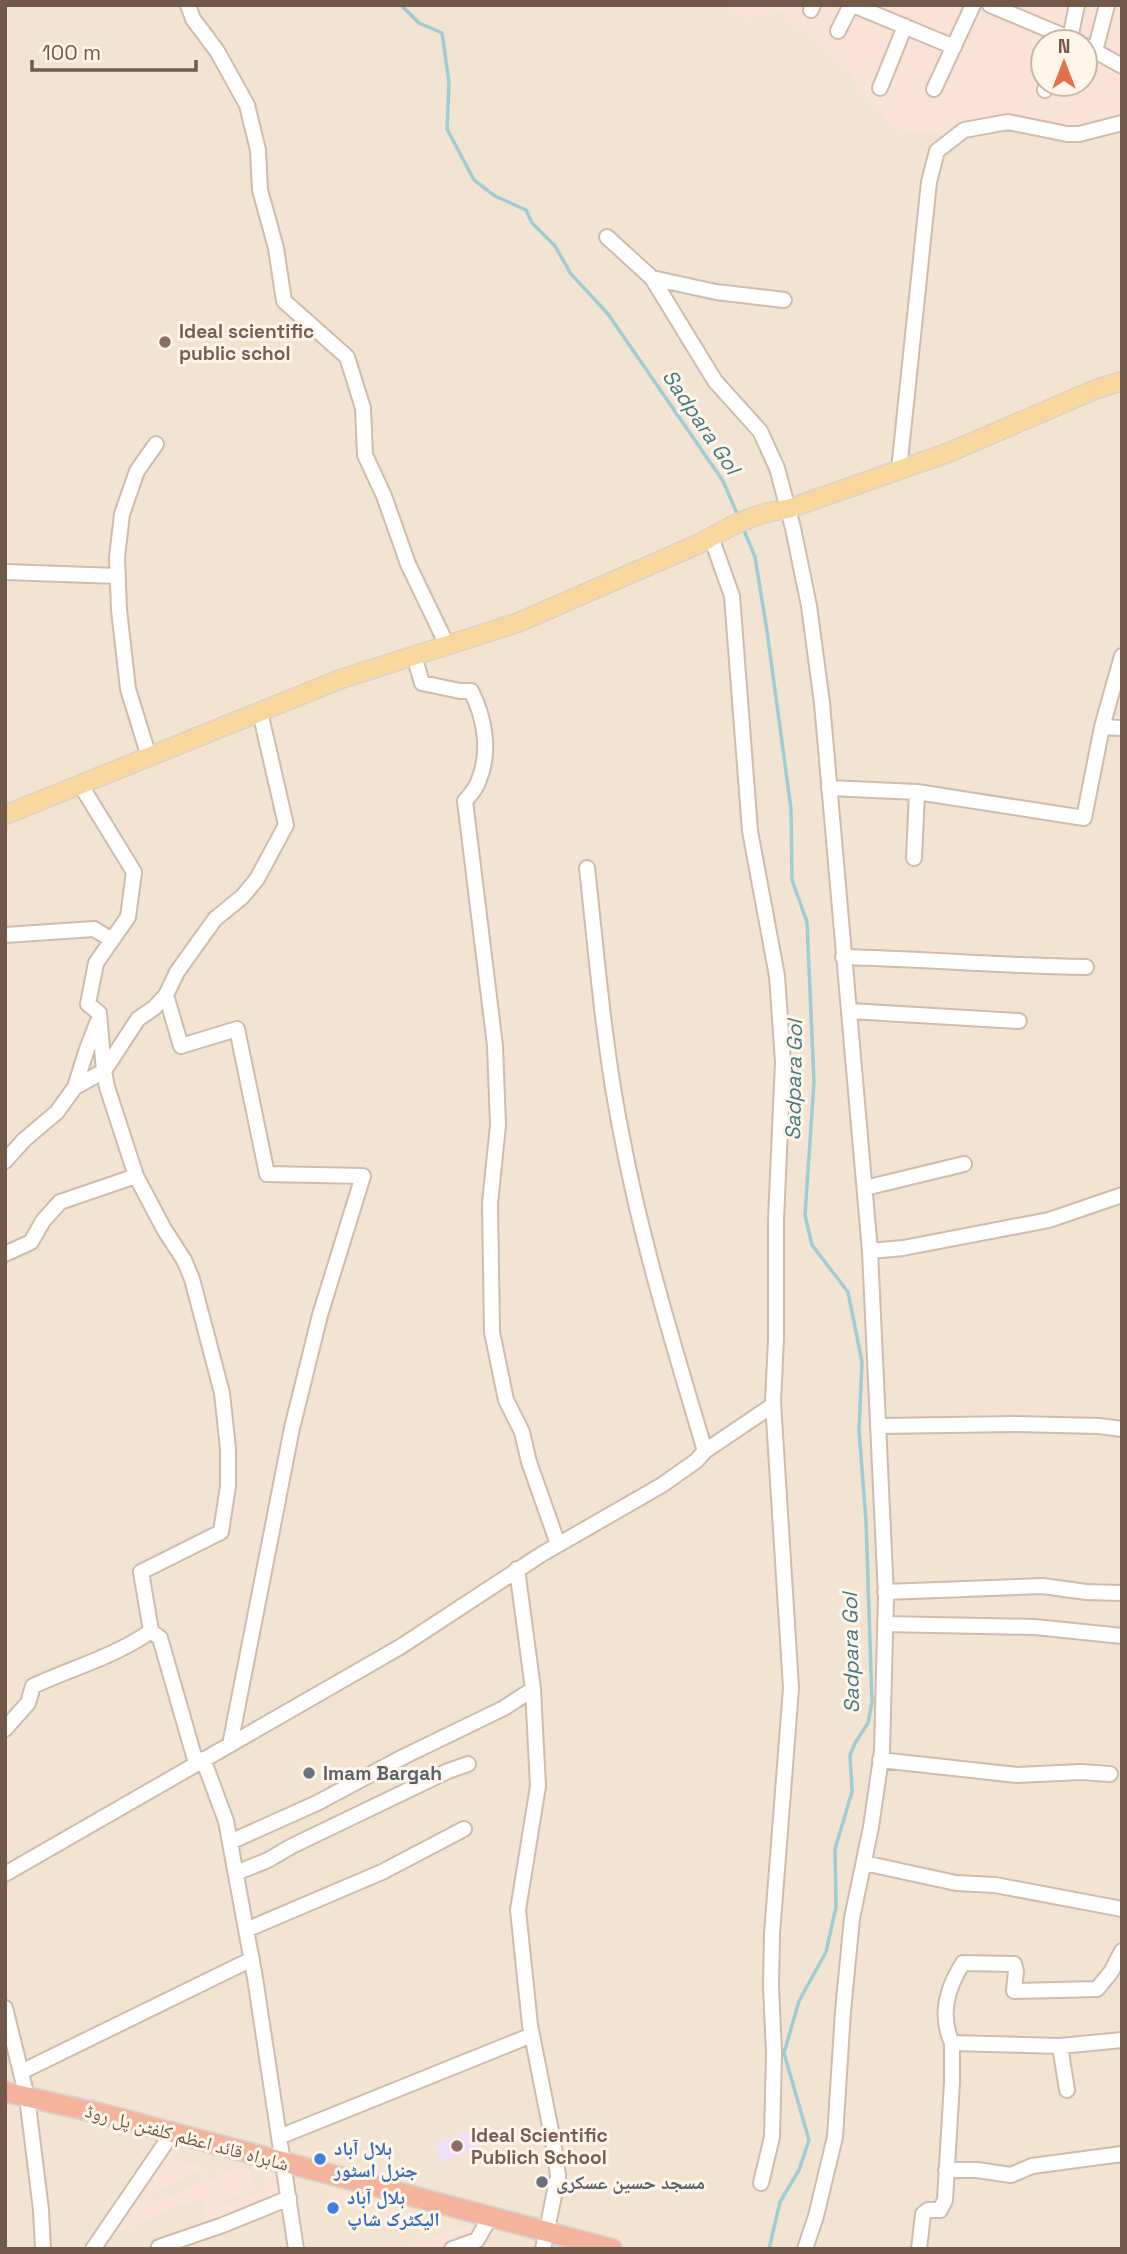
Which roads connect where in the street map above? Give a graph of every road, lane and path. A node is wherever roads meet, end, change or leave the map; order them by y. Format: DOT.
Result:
graph roads {
  1 [pos="188,5"];
  2 [pos="852,5"];
  3 [pos="973,5"];
  4 [pos="990,5"];
  5 [pos="1077,5"];
  6 [pos="1107,5"];
  7 [pos="1014,9"];
  8 [pos="905,26"];
  9 [pos="1048,28"];
  10 [pos="1072,28"];
  11 [pos="1098,28"];
  12 [pos="838,31"];
  13 [pos="954,47"];
  14 [pos="1099,53"];
  15 [pos="1122,66"];
  16 [pos="880,88"];
  17 [pos="934,89"];
  18 [pos="1122,123"];
  19 [pos="607,237"];
  20 [pos="652,278"];
  21 [pos="784,300"];
  22 [pos="1122,381"];
  23 [pos="156,444"];
  24 [pos="899,470"];
  25 [pos="788,509"];
  26 [pos="714,535"];
  27 [pos="5,572"];
  28 [pos="118,576"];
  29 [pos="447,645"];
  30 [pos="414,656"];
  31 [pos="1122,656"];
  32 [pos="260,712"];
  33 [pos="1102,727"];
  34 [pos="1122,728"];
  35 [pos="149,757"];
  36 [pos="80,784"];
  37 [pos="828,788"];
  38 [pos="917,792"];
  39 [pos="5,814"];
  40 [pos="915,858"];
  41 [pos="587,868"];
  42 [pos="5,935"];
  43 [pos="112,940"];
  44 [pos="843,957"];
  45 [pos="1086,967"];
  46 [pos="166,995"];
  47 [pos="850,1011"];
  48 [pos="99,1018"];
  49 [pos="1019,1021"];
  50 [pos="104,1071"];
  51 [pos="75,1087"];
  52 [pos="5,1161"];
  53 [pos="964,1164"];
  54 [pos="136,1176"];
  55 [pos="865,1188"];
  56 [pos="1122,1195"];
  57 [pos="870,1251"];
  58 [pos="5,1254"];
  59 [pos="773,1405"];
  60 [pos="880,1426"];
  61 [pos="1122,1429"];
  62 [pos="705,1451"];
  63 [pos="558,1544"];
  64 [pos="517,1569"];
  65 [pos="886,1592"];
  66 [pos="1122,1593"];
  67 [pos="885,1624"];
  68 [pos="150,1630"];
  69 [pos="1122,1636"];
  70 [pos="533,1689"];
  71 [pos="5,1729"];
  72 [pos="230,1745"];
  73 [pos="880,1760"];
  74 [pos="199,1761"];
  75 [pos="468,1764"];
  76 [pos="1110,1774"];
  77 [pos="464,1829"];
  78 [pos="230,1842"];
  79 [pos="864,1863"];
  80 [pos="236,1873"];
  81 [pos="5,1874"];
  82 [pos="1122,1909"];
  83 [pos="246,1930"];
  84 [pos="1122,1951"];
  85 [pos="251,1959"];
  86 [pos="5,2008"];
  87 [pos="532,2035"];
  88 [pos="1122,2040"];
  89 [pos="952,2043"];
  90 [pos="1060,2046"];
  91 [pos="21,2072"];
  92 [pos="1067,2090"];
  93 [pos="5,2092"];
  94 [pos="27,2096"];
  95 [pos="173,2133"];
  96 [pos="279,2137"];
  97 [pos="1122,2154"];
  98 [pos="283,2162"];
  99 [pos="946,2170"];
  100 [pos="761,2183"];
  101 [pos="289,2198"];
  102 [pos="490,2217"];
  103 [pos="545,2240"];
  104 [pos="159,2247"];
  105 [pos="43,2249"];
  106 [pos="93,2249"];
  107 [pos="296,2249"];
  108 [pos="452,2249"];
  109 [pos="612,2249"];
  110 [pos="805,2249"];
  111 [pos="919,2249"];
  1 -- 29 [label="street"];
  2 -- 8 [label="street"];
  2 -- 12 [label="street"];
  3 -- 13 [label="street"];
  4 -- 7 [label="street"];
  5 -- 10 [label="street"];
  6 -- 11 [label="street"];
  7 -- 9 [label="street"];
  8 -- 13 [label="street"];
  8 -- 16 [label="street"];
  13 -- 17 [label="street"];
  14 -- 15 [label="street"];
  18 -- 24 [label="street"];
  19 -- 20 [label="street"];
  20 -- 21 [label="street"];
  20 -- 25 [label="street"];
  22 -- 24 [label="main road"];
  23 -- 28 [label="street"];
  24 -- 25 [label="main road"];
  25 -- 26 [label="main road"];
  25 -- 37 [label="street"];
  26 -- 29 [label="main road"];
  26 -- 59 [label="street"];
  27 -- 28 [label="street"];
  28 -- 35 [label="street"];
  29 -- 30 [label="main road"];
  30 -- 32 [label="main road"];
  30 -- 63 [label="street"];
  31 -- 33 [label="street"];
  32 -- 35 [label="main road"];
  32 -- 46 [label="street"];
  33 -- 34 [label="street"];
  33 -- 38 [label="street"];
  35 -- 36 [label="main road"];
  36 -- 39 [label="main road"];
  36 -- 43 [label="street"];
  37 -- 38 [label="street"];
  37 -- 44 [label="street"];
  38 -- 40 [label="street"];
  41 -- 62 [label="street"];
  42 -- 43 [label="street"];
  43 -- 48 [label="street"];
  44 -- 45 [label="street"];
  44 -- 47 [label="street"];
  46 -- 50 [label="street"];
  46 -- 72 [label="street"];
  47 -- 49 [label="street"];
  47 -- 55 [label="street"];
  48 -- 50 [label="street"];
  48 -- 51 [label="street"];
  50 -- 51 [label="street"];
  50 -- 54 [label="street"];
  51 -- 52 [label="street"];
  53 -- 55 [label="street"];
  54 -- 58 [label="street"];
  54 -- 68 [label="street"];
  55 -- 57 [label="street"];
  56 -- 57 [label="street"];
  57 -- 60 [label="street"];
  59 -- 62 [label="street"];
  59 -- 100 [label="street"];
  60 -- 61 [label="street"];
  60 -- 65 [label="street"];
  62 -- 63 [label="street"];
  63 -- 64 [label="street"];
  64 -- 70 [label="street"];
  64 -- 72 [label="street"];
  65 -- 66 [label="street"];
  65 -- 67 [label="street"];
  67 -- 69 [label="street"];
  67 -- 73 [label="street"];
  68 -- 71 [label="street"];
  68 -- 74 [label="street"];
  70 -- 78 [label="street"];
  70 -- 87 [label="street"];
  72 -- 74 [label="street"];
  73 -- 76 [label="street"];
  73 -- 79 [label="street"];
  74 -- 78 [label="street"];
  74 -- 81 [label="street"];
  75 -- 80 [label="street"];
  77 -- 83 [label="street"];
  78 -- 80 [label="street"];
  79 -- 82 [label="street"];
  79 -- 110 [label="street"];
  80 -- 83 [label="street"];
  83 -- 85 [label="street"];
  84 -- 89 [label="street"];
  85 -- 91 [label="street"];
  85 -- 96 [label="street"];
  86 -- 91 [label="street"];
  87 -- 96 [label="street"];
  87 -- 103 [label="street"];
  88 -- 90 [label="street"];
  89 -- 90 [label="street"];
  89 -- 99 [label="street"];
  90 -- 92 [label="street"];
  91 -- 94 [label="street"];
  93 -- 94 [label="highway, شاہراہ قائد اعظم کلفٹن پل روڈ"];
  94 -- 95 [label="highway, شاہراہ قائد اعظم کلفٹن پل روڈ"];
  94 -- 105 [label="street"];
  95 -- 98 [label="highway, شاہراہ قائد اعظم کلفٹن پل روڈ"];
  95 -- 106 [label="street"];
  96 -- 98 [label="street"];
  97 -- 99 [label="street"];
  98 -- 101 [label="street"];
  98 -- 102 [label="highway, شاہراہ قائد اعظم کلفٹن پل روڈ"];
  99 -- 111 [label="street"];
  101 -- 104 [label="street"];
  101 -- 107 [label="street"];
  102 -- 103 [label="highway, شاہراہ قائد اعظم کلفٹن پل روڈ"];
  102 -- 108 [label="street"];
  103 -- 109 [label="highway, شاہراہ قائد اعظم کلفٹن پل روڈ"];
}
